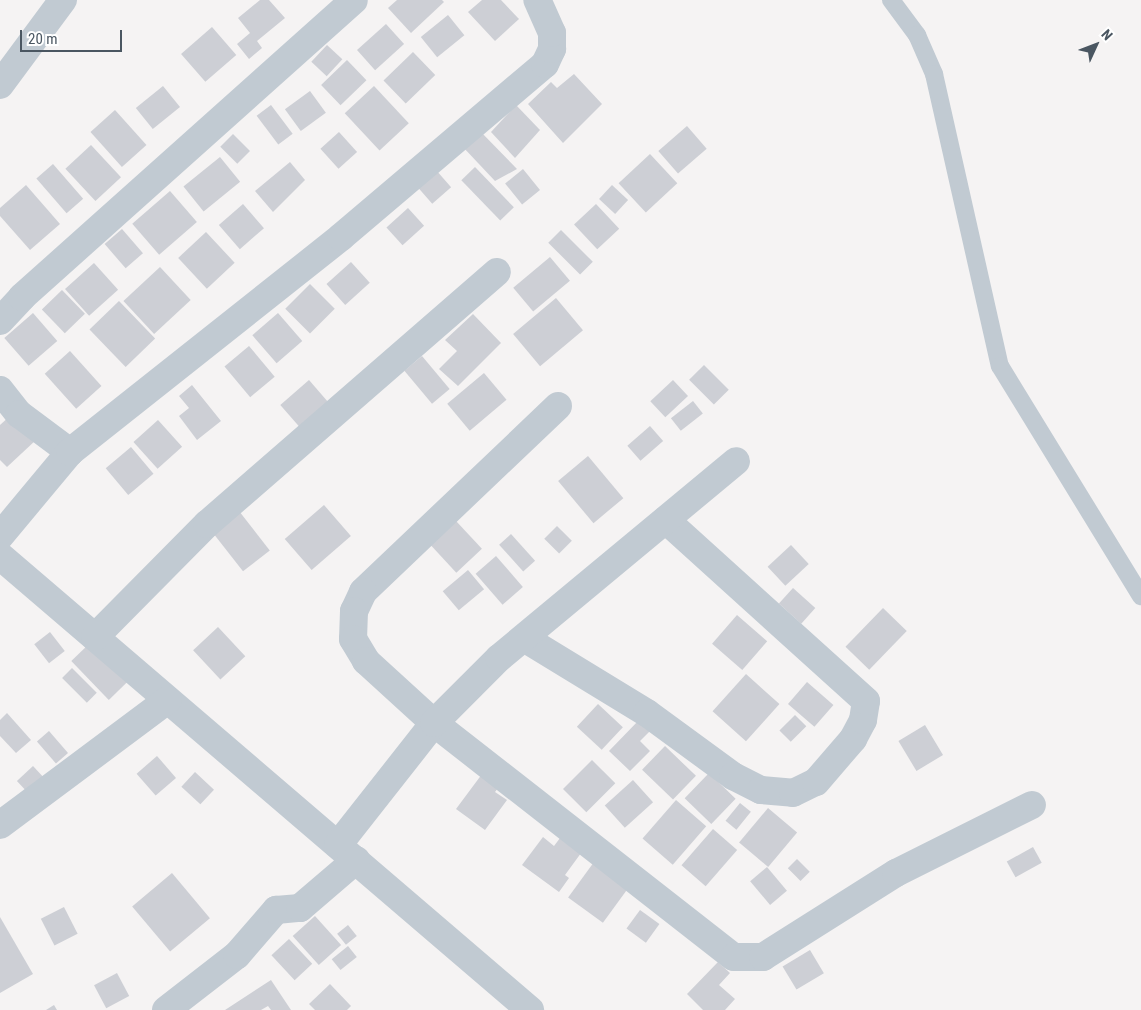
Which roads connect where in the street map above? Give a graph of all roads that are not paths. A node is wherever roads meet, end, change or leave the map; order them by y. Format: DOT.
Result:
graph roads {
  1 [pos="63,0"];
  2 [pos="354,0"];
  3 [pos="537,0"];
  4 [pos="891,0"];
  5 [pos="0,85"];
  6 [pos="497,272"];
  7 [pos="0,321"];
  8 [pos="0,390"];
  9 [pos="558,406"];
  10 [pos="70,452"];
  11 [pos="736,461"];
  12 [pos="666,520"];
  13 [pos="0,536"];
  14 [pos="0,556"];
  15 [pos="1141,596"];
  16 [pos="95,637"];
  17 [pos="524,638"];
  18 [pos="168,700"];
  19 [pos="434,723"];
  20 [pos="1032,805"];
  21 [pos="0,825"];
  22 [pos="347,853"];
  23 [pos="166,1010"];
  24 [pos="530,1010"];
  1 -- 5 [label="street"];
  2 -- 7 [label="street"];
  3 -- 10 [label="street"];
  4 -- 15 [label="lane"];
  6 -- 16 [label="street"];
  8 -- 10 [label="street"];
  9 -- 19 [label="street"];
  10 -- 13 [label="street"];
  11 -- 12 [label="street"];
  12 -- 17 [label="street"];
  12 -- 17 [label="street"];
  14 -- 16 [label="street"];
  16 -- 18 [label="street"];
  17 -- 19 [label="street"];
  18 -- 21 [label="street"];
  18 -- 22 [label="street"];
  19 -- 20 [label="street"];
  19 -- 22 [label="street"];
  22 -- 23 [label="street"];
  22 -- 24 [label="street"];
}
